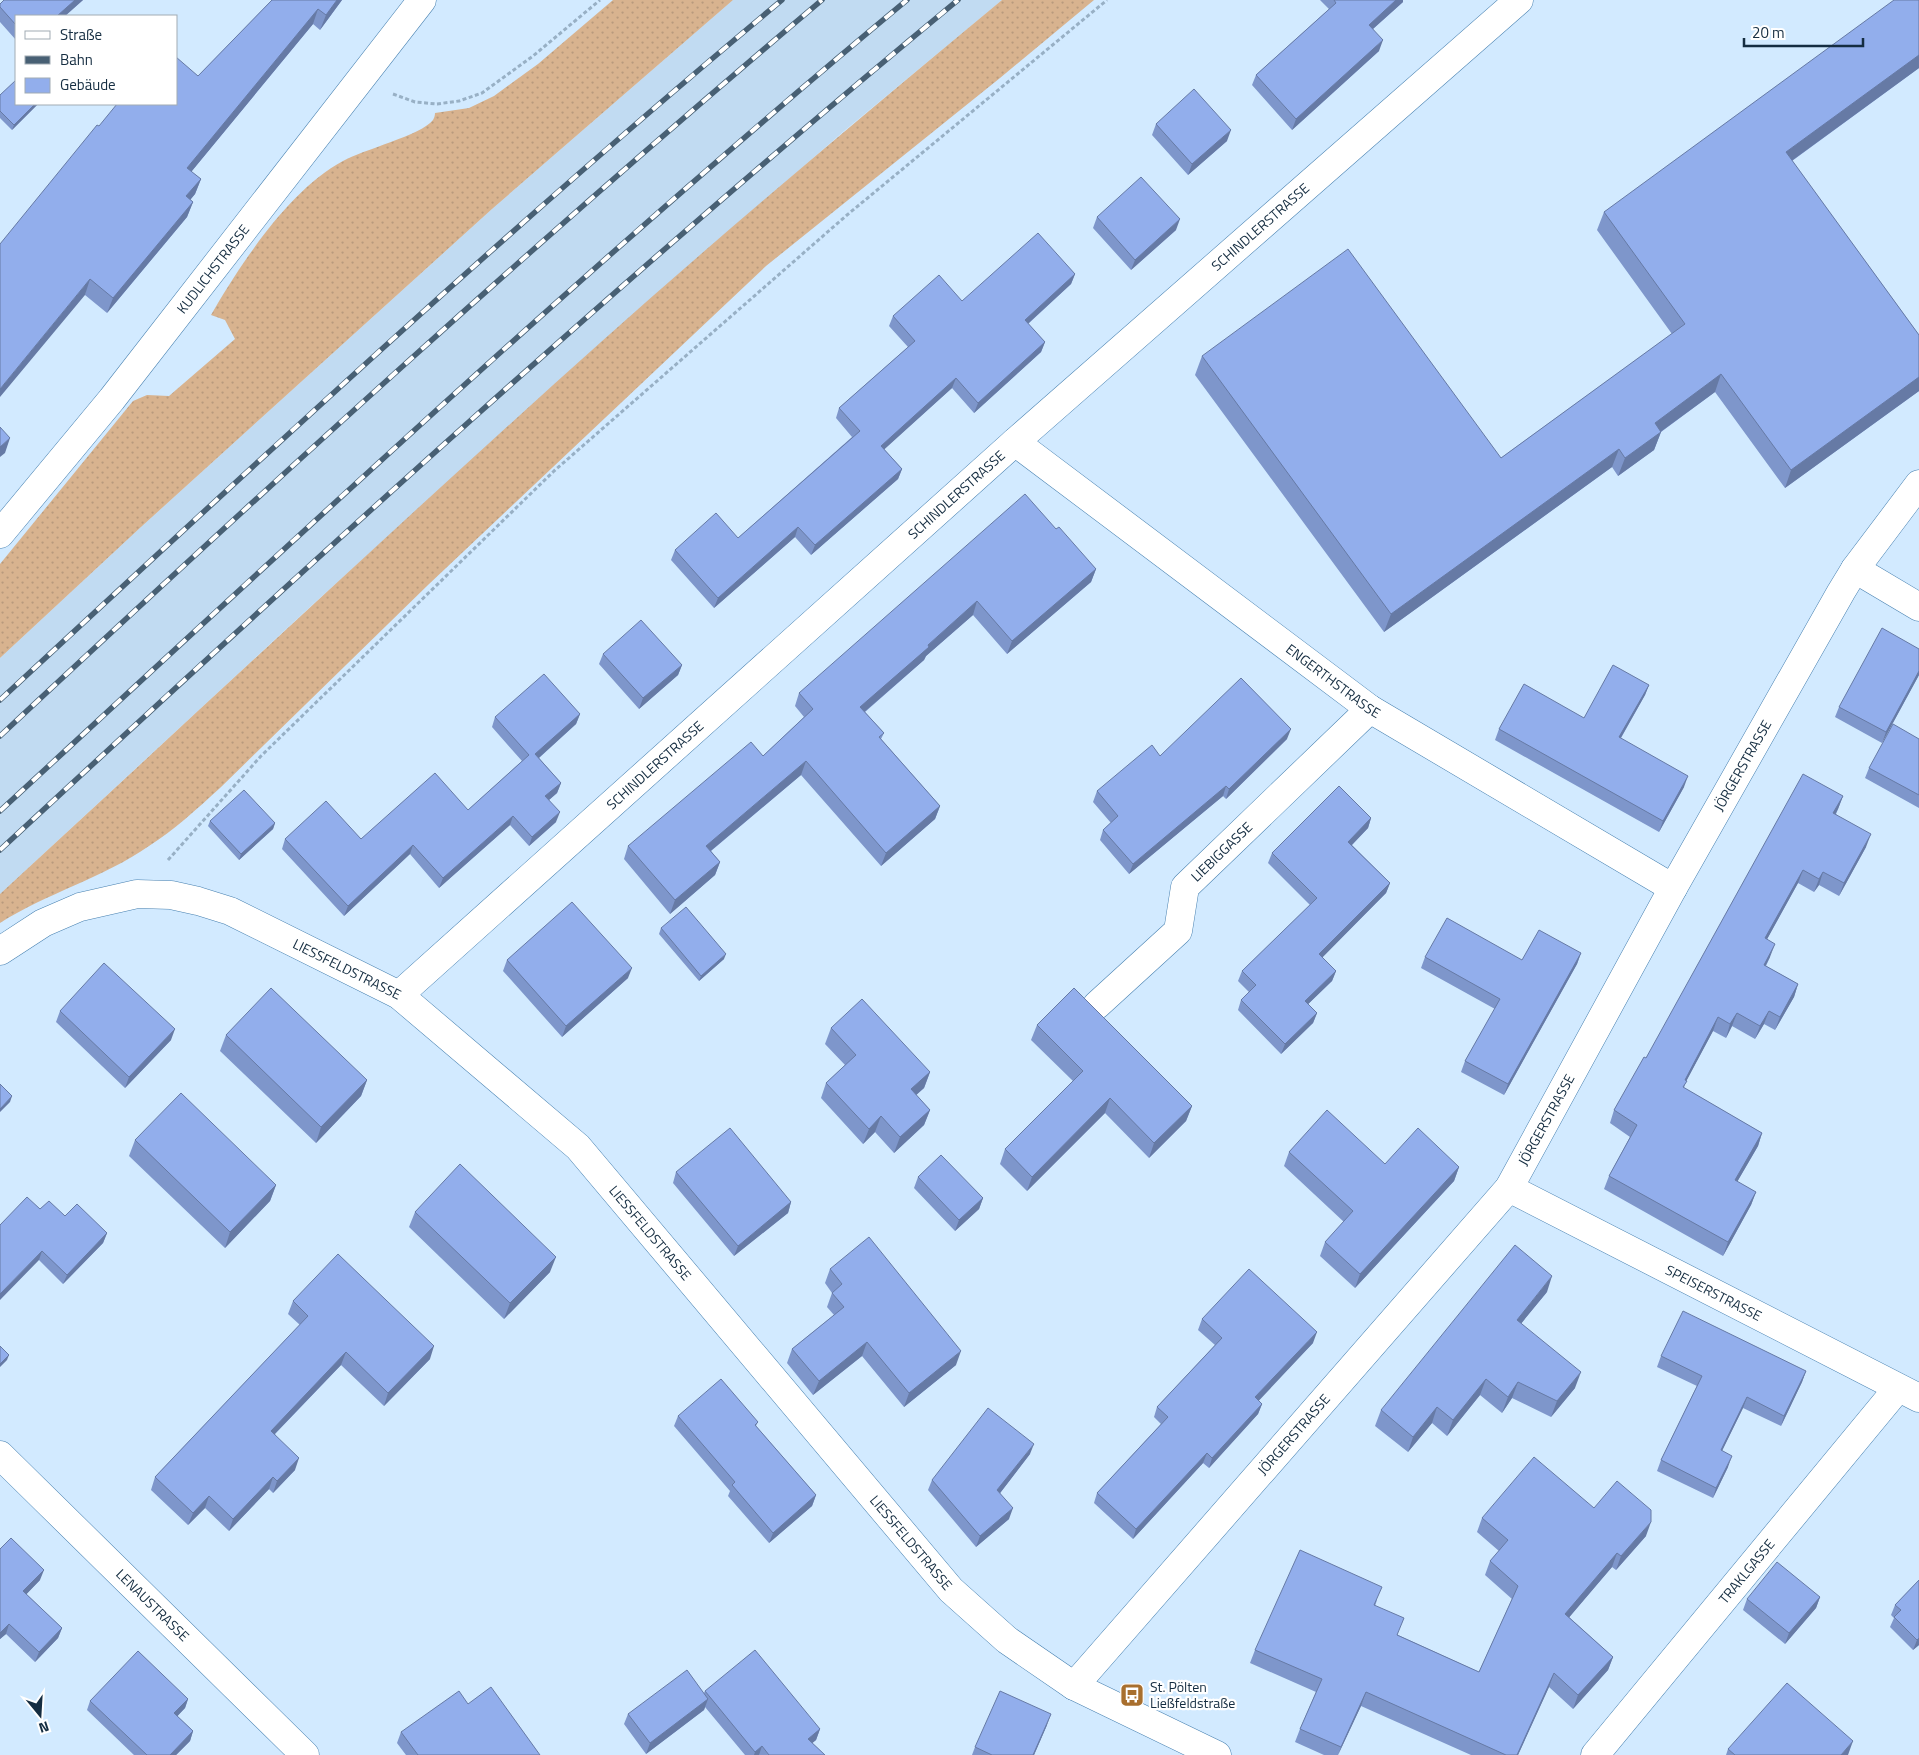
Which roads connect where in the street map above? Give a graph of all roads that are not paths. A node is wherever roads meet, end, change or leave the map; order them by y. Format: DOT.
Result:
graph roads {
  1 [pos="422,0"];
  2 [pos="1519,0"];
  3 [pos="1014,442"];
  4 [pos="1919,484"];
  5 [pos="0,534"];
  6 [pos="1855,569"];
  7 [pos="1919,607"];
  8 [pos="1370,709"];
  9 [pos="1673,888"];
  10 [pos="0,951"];
  11 [pos="399,995"];
  12 [pos="1097,1005"];
  13 [pos="1509,1188"];
  14 [pos="1909,1393"];
  15 [pos="0,1455"];
  16 [pos="1074,1686"];
  17 [pos="305,1755"];
  18 [pos="1217,1755"];
  19 [pos="1595,1755"];
  1 -- 5 [label="street, KUDLICHSTRASSE"];
  2 -- 3 [label="street, SCHINDLERSTRASSE"];
  3 -- 8 [label="street, ENGERTHSTRASSE"];
  3 -- 11 [label="street, SCHINDLERSTRASSE"];
  4 -- 6 [label="street, JÖRGERSTRASSE"];
  6 -- 7 [label="street"];
  6 -- 9 [label="street, JÖRGERSTRASSE"];
  8 -- 9 [label="street, ENGERTHSTRASSE"];
  8 -- 12 [label="street, LIEBIGGASSE"];
  9 -- 13 [label="street, JÖRGERSTRASSE"];
  10 -- 11 [label="street, LIESSFELDSTRASSE"];
  11 -- 16 [label="street, LIESSFELDSTRASSE"];
  13 -- 14 [label="street, SPEISERSTRASSE"];
  13 -- 16 [label="street, JÖRGERSTRASSE"];
  14 -- 19 [label="street, TRAKLGASSE"];
  15 -- 17 [label="street, LENAUSTRASSE"];
  16 -- 18 [label="street, LIESSFELDSTRASSE"];
}
